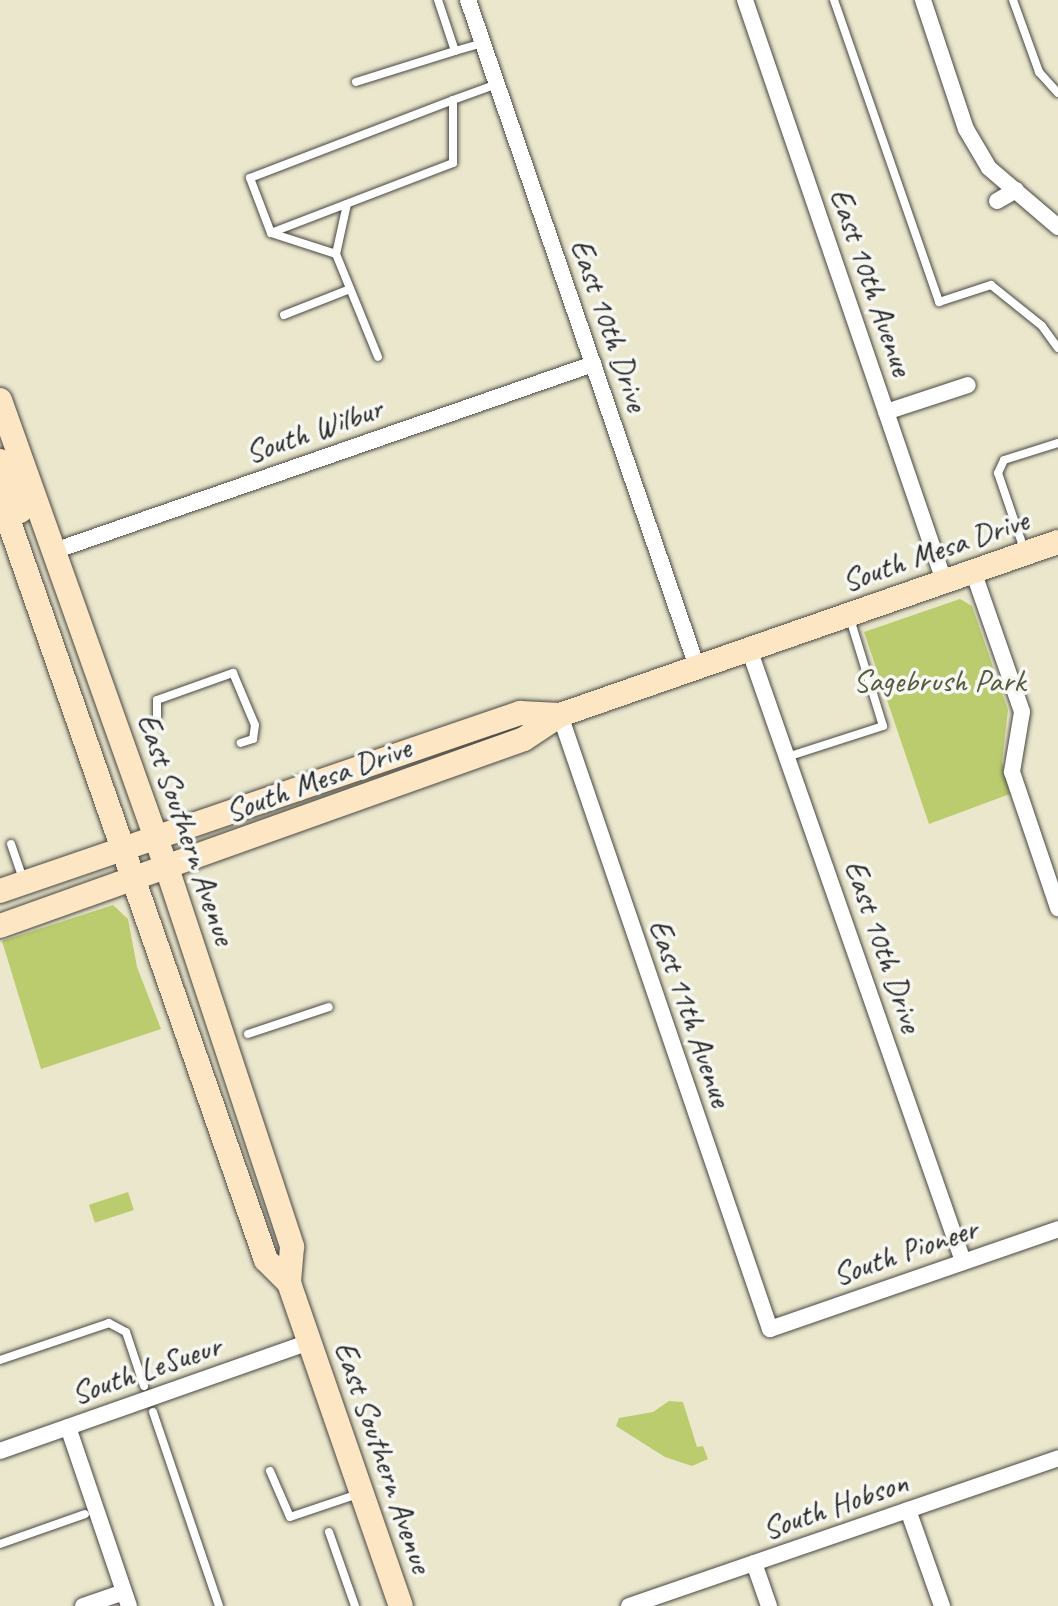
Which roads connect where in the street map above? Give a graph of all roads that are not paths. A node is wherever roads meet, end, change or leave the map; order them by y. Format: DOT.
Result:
graph roads {
  1 [pos="438,0"];
  2 [pos="468,0"];
  3 [pos="745,0"];
  4 [pos="834,0"];
  5 [pos="923,0"];
  6 [pos="1013,0"];
  7 [pos="483,43"];
  8 [pos="455,51"];
  9 [pos="356,82"];
  10 [pos="497,84"];
  11 [pos="1058,93"];
  12 [pos="453,100"];
  13 [pos="1016,190"];
  14 [pos="997,201"];
  15 [pos="347,204"];
  16 [pos="1058,227"];
  17 [pos="271,233"];
  18 [pos="336,254"];
  19 [pos="350,289"];
  20 [pos="284,315"];
  21 [pos="1058,348"];
  22 [pos="378,357"];
  23 [pos="593,364"];
  24 [pos="968,385"];
  25 [pos="0,400"];
  26 [pos="886,412"];
  27 [pos="1058,443"];
  28 [pos="0,461"];
  29 [pos="0,496"];
  30 [pos="1058,542"];
  31 [pos="54,551"];
  32 [pos="1026,553"];
  33 [pos="973,571"];
  34 [pos="944,581"];
  35 [pos="848,615"];
  36 [pos="749,649"];
  37 [pos="697,667"];
  38 [pos="560,715"];
  39 [pos="157,717"];
  40 [pos="449,736"];
  41 [pos="241,743"];
  42 [pos="787,757"];
  43 [pos="337,808"];
  44 [pos="156,837"];
  45 [pos="11,844"];
  46 [pos="120,850"];
  47 [pos="167,868"];
  48 [pos="130,881"];
  49 [pos="25,882"];
  50 [pos="0,891"];
  51 [pos="1058,908"];
  52 [pos="0,926"];
  53 [pos="329,1007"];
  54 [pos="248,1034"];
  55 [pos="198,1072"];
  56 [pos="276,1198"];
  57 [pos="1058,1229"];
  58 [pos="963,1261"];
  59 [pos="289,1283"];
  60 [pos="770,1329"];
  61 [pos="310,1342"];
  62 [pos="0,1360"];
  63 [pos="144,1386"];
  64 [pos="153,1412"];
  65 [pos="68,1427"];
  66 [pos="0,1451"];
  67 [pos="1058,1458"];
  68 [pos="270,1471"];
  69 [pos="362,1492"];
  70 [pos="908,1510"];
  71 [pos="85,1514"];
  72 [pos="329,1532"];
  73 [pos="0,1544"];
  74 [pos="754,1563"];
  75 [pos="127,1599"];
  76 [pos="83,1606"];
  77 [pos="219,1606"];
  78 [pos="355,1606"];
  79 [pos="401,1606"];
  80 [pos="629,1606"];
  81 [pos="769,1606"];
  82 [pos="942,1606"];
  1 -- 8 [label="lane"];
  2 -- 7 [label="street, East 10th Drive"];
  3 -- 26 [label="street, East 10th Avenue"];
  4 -- 21 [label="lane"];
  5 -- 13 [label="street"];
  6 -- 11 [label="lane"];
  7 -- 8 [label="lane"];
  7 -- 10 [label="street, East 10th Drive"];
  8 -- 9 [label="lane"];
  10 -- 12 [label="lane"];
  10 -- 23 [label="street, East 10th Drive"];
  12 -- 15 [label="lane"];
  12 -- 17 [label="lane"];
  13 -- 14 [label="street"];
  13 -- 16 [label="street"];
  15 -- 17 [label="lane"];
  15 -- 18 [label="lane"];
  17 -- 18 [label="lane"];
  18 -- 19 [label="lane"];
  19 -- 20 [label="lane"];
  19 -- 22 [label="lane"];
  23 -- 31 [label="street, South Wilbur"];
  23 -- 37 [label="street, East 10th Drive"];
  24 -- 26 [label="street"];
  25 -- 31 [label="main road, East Southern Avenue"];
  26 -- 34 [label="street, East 10th Avenue"];
  27 -- 32 [label="lane"];
  28 -- 31 [label="main road"];
  29 -- 46 [label="main road, East Southern Avenue"];
  30 -- 32 [label="main road, South Mesa Drive"];
  31 -- 44 [label="main road, East Southern Avenue"];
  32 -- 33 [label="main road, South Mesa Drive"];
  33 -- 34 [label="main road, South Mesa Drive"];
  33 -- 51 [label="street"];
  34 -- 35 [label="main road, South Mesa Drive"];
  35 -- 36 [label="main road, South Mesa Drive"];
  35 -- 42 [label="lane"];
  36 -- 37 [label="main road, South Mesa Drive"];
  36 -- 42 [label="street, East 10th Drive"];
  37 -- 38 [label="main road, South Mesa Drive"];
  38 -- 40 [label="main road, South Mesa Drive"];
  38 -- 43 [label="main road, South Mesa Drive"];
  38 -- 60 [label="street, East 11th Avenue"];
  39 -- 41 [label="lane"];
  40 -- 43 [label="main road"];
  40 -- 44 [label="main road, South Mesa Drive"];
  42 -- 58 [label="street, East 10th Drive"];
  43 -- 47 [label="main road, South Mesa Drive"];
  44 -- 46 [label="main road, South Mesa Drive"];
  44 -- 47 [label="main road, East Southern Avenue"];
  45 -- 49 [label="lane"];
  46 -- 48 [label="main road, East Southern Avenue"];
  46 -- 49 [label="main road, South Mesa Drive"];
  47 -- 48 [label="main road, South Mesa Drive"];
  47 -- 56 [label="main road, East Southern Avenue"];
  48 -- 52 [label="main road, South Mesa Drive"];
  48 -- 55 [label="main road, East Southern Avenue"];
  49 -- 50 [label="main road, South Mesa Drive"];
  53 -- 54 [label="lane"];
  55 -- 56 [label="main road"];
  55 -- 59 [label="main road, East Southern Avenue"];
  56 -- 59 [label="main road, East Southern Avenue"];
  57 -- 58 [label="street, South Pioneer"];
  58 -- 60 [label="street, South Pioneer"];
  59 -- 61 [label="main road, East Southern Avenue"];
  61 -- 65 [label="street, South LeSueur"];
  61 -- 69 [label="main road, East Southern Avenue"];
  62 -- 63 [label="lane"];
  64 -- 77 [label="lane"];
  65 -- 66 [label="street, South LeSueur"];
  65 -- 75 [label="street"];
  67 -- 70 [label="street, South Hobson"];
  68 -- 69 [label="lane"];
  69 -- 79 [label="main road, East Southern Avenue"];
  70 -- 74 [label="street, South Hobson"];
  70 -- 82 [label="street"];
  71 -- 73 [label="lane"];
  72 -- 78 [label="lane"];
  74 -- 80 [label="street, South Hobson"];
  74 -- 81 [label="street"];
  75 -- 76 [label="street"];
}
